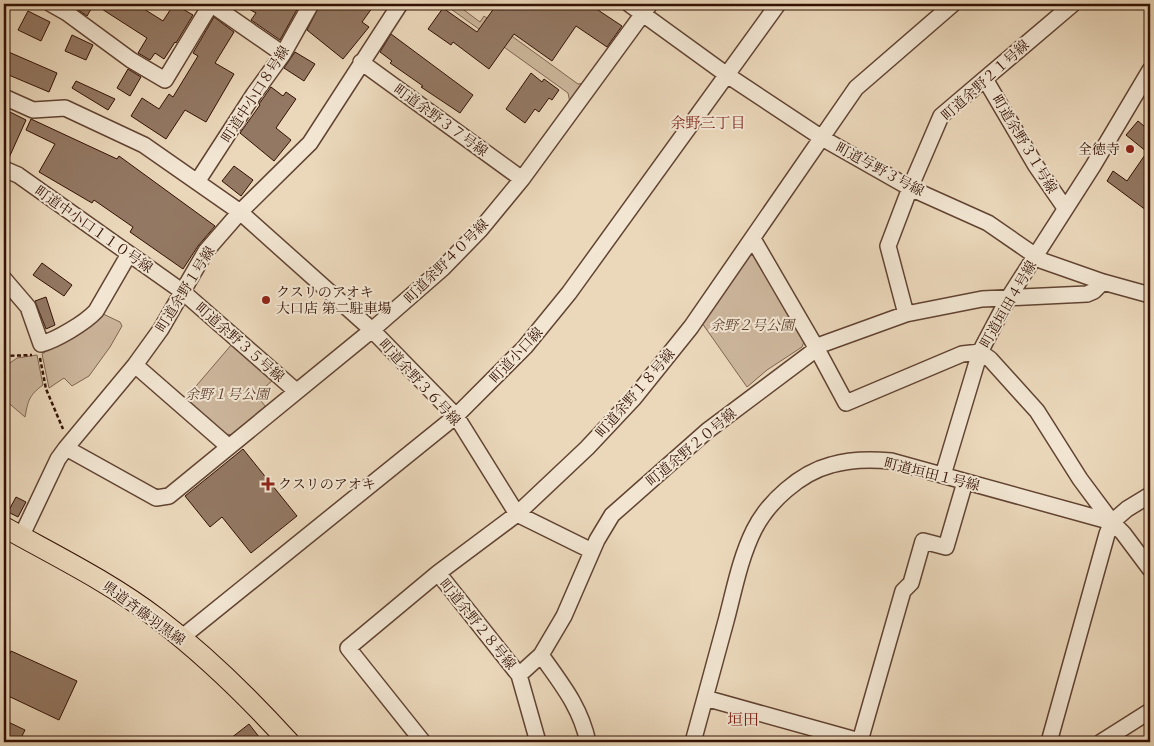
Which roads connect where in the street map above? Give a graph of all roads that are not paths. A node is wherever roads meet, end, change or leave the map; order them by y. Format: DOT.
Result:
graph roads {
  1 [pos="51,4"];
  2 [pos="311,4"];
  3 [pos="400,4"];
  4 [pos="629,4"];
  5 [pos="778,4"];
  6 [pos="953,4"];
  7 [pos="1073,4"];
  8 [pos="647,9"];
  9 [pos="283,54"];
  10 [pos="361,62"];
  11 [pos="1150,70"];
  12 [pos="727,74"];
  13 [pos="985,79"];
  14 [pos="4,98"];
  15 [pos="822,138"];
  16 [pos="4,169"];
  17 [pos="522,179"];
  18 [pos="197,182"];
  19 [pos="910,188"];
  20 [pos="1065,208"];
  21 [pos="240,212"];
  22 [pos="753,239"];
  23 [pos="129,254"];
  24 [pos="1037,255"];
  25 [pos="4,280"];
  26 [pos="1103,282"];
  27 [pos="183,292"];
  28 [pos="1150,296"];
  29 [pos="1009,298"];
  30 [pos="906,314"];
  31 [pos="372,330"];
  32 [pos="817,348"];
  33 [pos="980,352"];
  34 [pos="135,365"];
  35 [pos="296,391"];
  36 [pos="456,416"];
  37 [pos="68,446"];
  38 [pos="229,447"];
  39 [pos="943,475"];
  40 [pos="964,482"];
  41 [pos="1150,495"];
  42 [pos="517,514"];
  43 [pos="1112,522"];
  44 [pos="4,528"];
  45 [pos="21,537"];
  46 [pos="592,551"];
  47 [pos="1150,569"];
  48 [pos="438,573"];
  49 [pos="181,638"];
  50 [pos="541,655"];
  51 [pos="519,675"];
  52 [pos="705,698"];
  53 [pos="1150,711"];
  54 [pos="289,742"];
  55 [pos="423,742"];
  56 [pos="538,742"];
  57 [pos="588,742"];
  58 [pos="693,742"];
  59 [pos="862,742"];
  60 [pos="1048,742"];
  61 [pos="1101,742"];
  1 -- 9 [label="street"];
  2 -- 9 [label="street, 町道中小口８号線"];
  3 -- 10 [label="street, 町道余野１号線"];
  4 -- 8 [label="street, 町道与野３号線"];
  5 -- 12 [label="street, 町道小口線"];
  6 -- 15 [label="street, 町道余野１８号線"];
  7 -- 13 [label="street, 町道余野２１号線"];
  8 -- 12 [label="street, 町道与野３号線"];
  8 -- 17 [label="street, 町道余野４０号線"];
  9 -- 18 [label="street, 町道中小口８号線"];
  10 -- 17 [label="street, 町道余野３７号線"];
  10 -- 21 [label="street, 町道余野１号線"];
  11 -- 20 [label="street, 町道垣田４号線"];
  12 -- 15 [label="street, 町道与野３号線"];
  12 -- 36 [label="street, 町道小口線"];
  13 -- 19 [label="street, 町道余野２１号線"];
  13 -- 20 [label="street, 町道余野３１号線"];
  14 -- 18 [label="street, 町道余野３６号線"];
  15 -- 19 [label="street, 町道与野３号線"];
  15 -- 22 [label="street, 町道余野１８号線"];
  16 -- 23 [label="street, 町道中小口１１０号線"];
  17 -- 31 [label="street, 町道余野４０号線"];
  18 -- 21 [label="street, 町道余野３６号線"];
  19 -- 24 [label="street, 町道与野３号線"];
  19 -- 30 [label="street, 町道余野２１号線"];
  20 -- 24 [label="street, 町道垣田４号線"];
  21 -- 27 [label="street, 町道余野１号線"];
  21 -- 31 [label="street, 町道余野３６号線"];
  22 -- 32 [label="street"];
  22 -- 42 [label="street, 町道余野１８号線"];
  23 -- 25 [label="street"];
  23 -- 27 [label="street, 町道中小口１１０号線"];
  24 -- 26 [label="street, 町道与野３号線"];
  24 -- 29 [label="street, 町道垣田４号線"];
  26 -- 28 [label="street, 町道与野３号線"];
  26 -- 29 [label="street, 町道余野２０号線"];
  27 -- 34 [label="street, 町道余野１号線"];
  27 -- 35 [label="street, 町道余野３５号線"];
  29 -- 30 [label="street, 町道余野２０号線"];
  29 -- 33 [label="street, 町道垣田４号線"];
  30 -- 32 [label="street, 町道余野２０号線"];
  31 -- 35 [label="street, 町道余野４０号線"];
  31 -- 36 [label="street, 町道余野３６号線"];
  32 -- 33 [label="street"];
  32 -- 46 [label="street, 町道余野２０号線"];
  33 -- 39 [label="street"];
  33 -- 43 [label="street, 町道垣田４号線"];
  34 -- 37 [label="street, 町道余野１号線"];
  34 -- 38 [label="street"];
  35 -- 38 [label="street, 町道余野４０号線"];
  36 -- 42 [label="street, 町道余野３６号線"];
  36 -- 49 [label="street, 町道小口線"];
  37 -- 38 [label="street, 町道余野４０号線"];
  37 -- 45 [label="street, 町道余野１号線"];
  39 -- 40 [label="street, 町道垣田１号線"];
  39 -- 52 [label="street, 町道垣田１号線"];
  40 -- 43 [label="street, 町道垣田１号線"];
  40 -- 59 [label="street"];
  41 -- 43 [label="street"];
  42 -- 46 [label="street"];
  42 -- 48 [label="street, 町道余野１８号線"];
  43 -- 47 [label="street, 町道垣田４号線"];
  43 -- 60 [label="street"];
  44 -- 45 [label="main road, 県道斉藤羽黒線"];
  45 -- 49 [label="main road, 県道斉藤羽黒線"];
  46 -- 50 [label="street, 町道余野２０号線"];
  48 -- 51 [label="street, 町道余野２８号線"];
  48 -- 55 [label="street, 町道余野１８号線"];
  49 -- 54 [label="main road, 県道斉藤羽黒線"];
  50 -- 51 [label="street, 町道余野２０号線"];
  50 -- 57 [label="street"];
  51 -- 56 [label="street"];
  52 -- 58 [label="street, 町道垣田１号線"];
  52 -- 59 [label="street"];
  53 -- 61 [label="street"];
}
